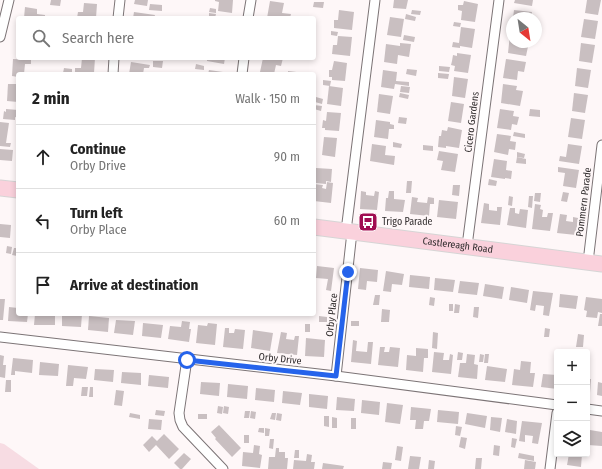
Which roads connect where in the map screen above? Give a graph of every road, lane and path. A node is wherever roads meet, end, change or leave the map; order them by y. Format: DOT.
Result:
graph roads {
  1 [pos="9,0"];
  2 [pos="120,0"];
  3 [pos="251,0"];
  4 [pos="375,0"];
  5 [pos="499,0"];
  6 [pos="118,16"];
  7 [pos="248,16"];
  8 [pos="0,37"];
  9 [pos="114,60"];
  10 [pos="244,60"];
  11 [pos="113,72"];
  12 [pos="242,72"];
  13 [pos="602,145"];
  14 [pos="0,188"];
  15 [pos="16,190"];
  16 [pos="316,227"];
  17 [pos="349,232"];
  18 [pos="467,246"];
  19 [pos="595,263"];
  20 [pos="0,337"];
  21 [pos="187,360"];
  22 [pos="336,376"];
  23 [pos="554,405"];
  24 [pos="590,409"];
  25 [pos="602,411"];
  26 [pos="556,421"];
  27 [pos="223,469"];
  28 [pos="550,469"];
  1 -- 8 [label="street"];
  2 -- 6 [label="street"];
  3 -- 7 [label="street"];
  4 -- 17 [label="street"];
  5 -- 18 [label="street, Cicero Gardens"];
  9 -- 11 [label="street"];
  10 -- 12 [label="street"];
  13 -- 19 [label="street, Pommern Parade"];
  14 -- 15 [label="main road"];
  16 -- 17 [label="main road, Castlereagh Road"];
  17 -- 18 [label="main road, Castlereagh Road"];
  17 -- 22 [label="street, Orby Place"];
  18 -- 19 [label="main road, Castlereagh Road"];
  20 -- 21 [label="street, Orby Drive"];
  21 -- 22 [label="street, Orby Drive"];
  21 -- 27 [label="street"];
  22 -- 23 [label="street, Orby Drive"];
  24 -- 25 [label="street"];
  26 -- 28 [label="street"];
}
